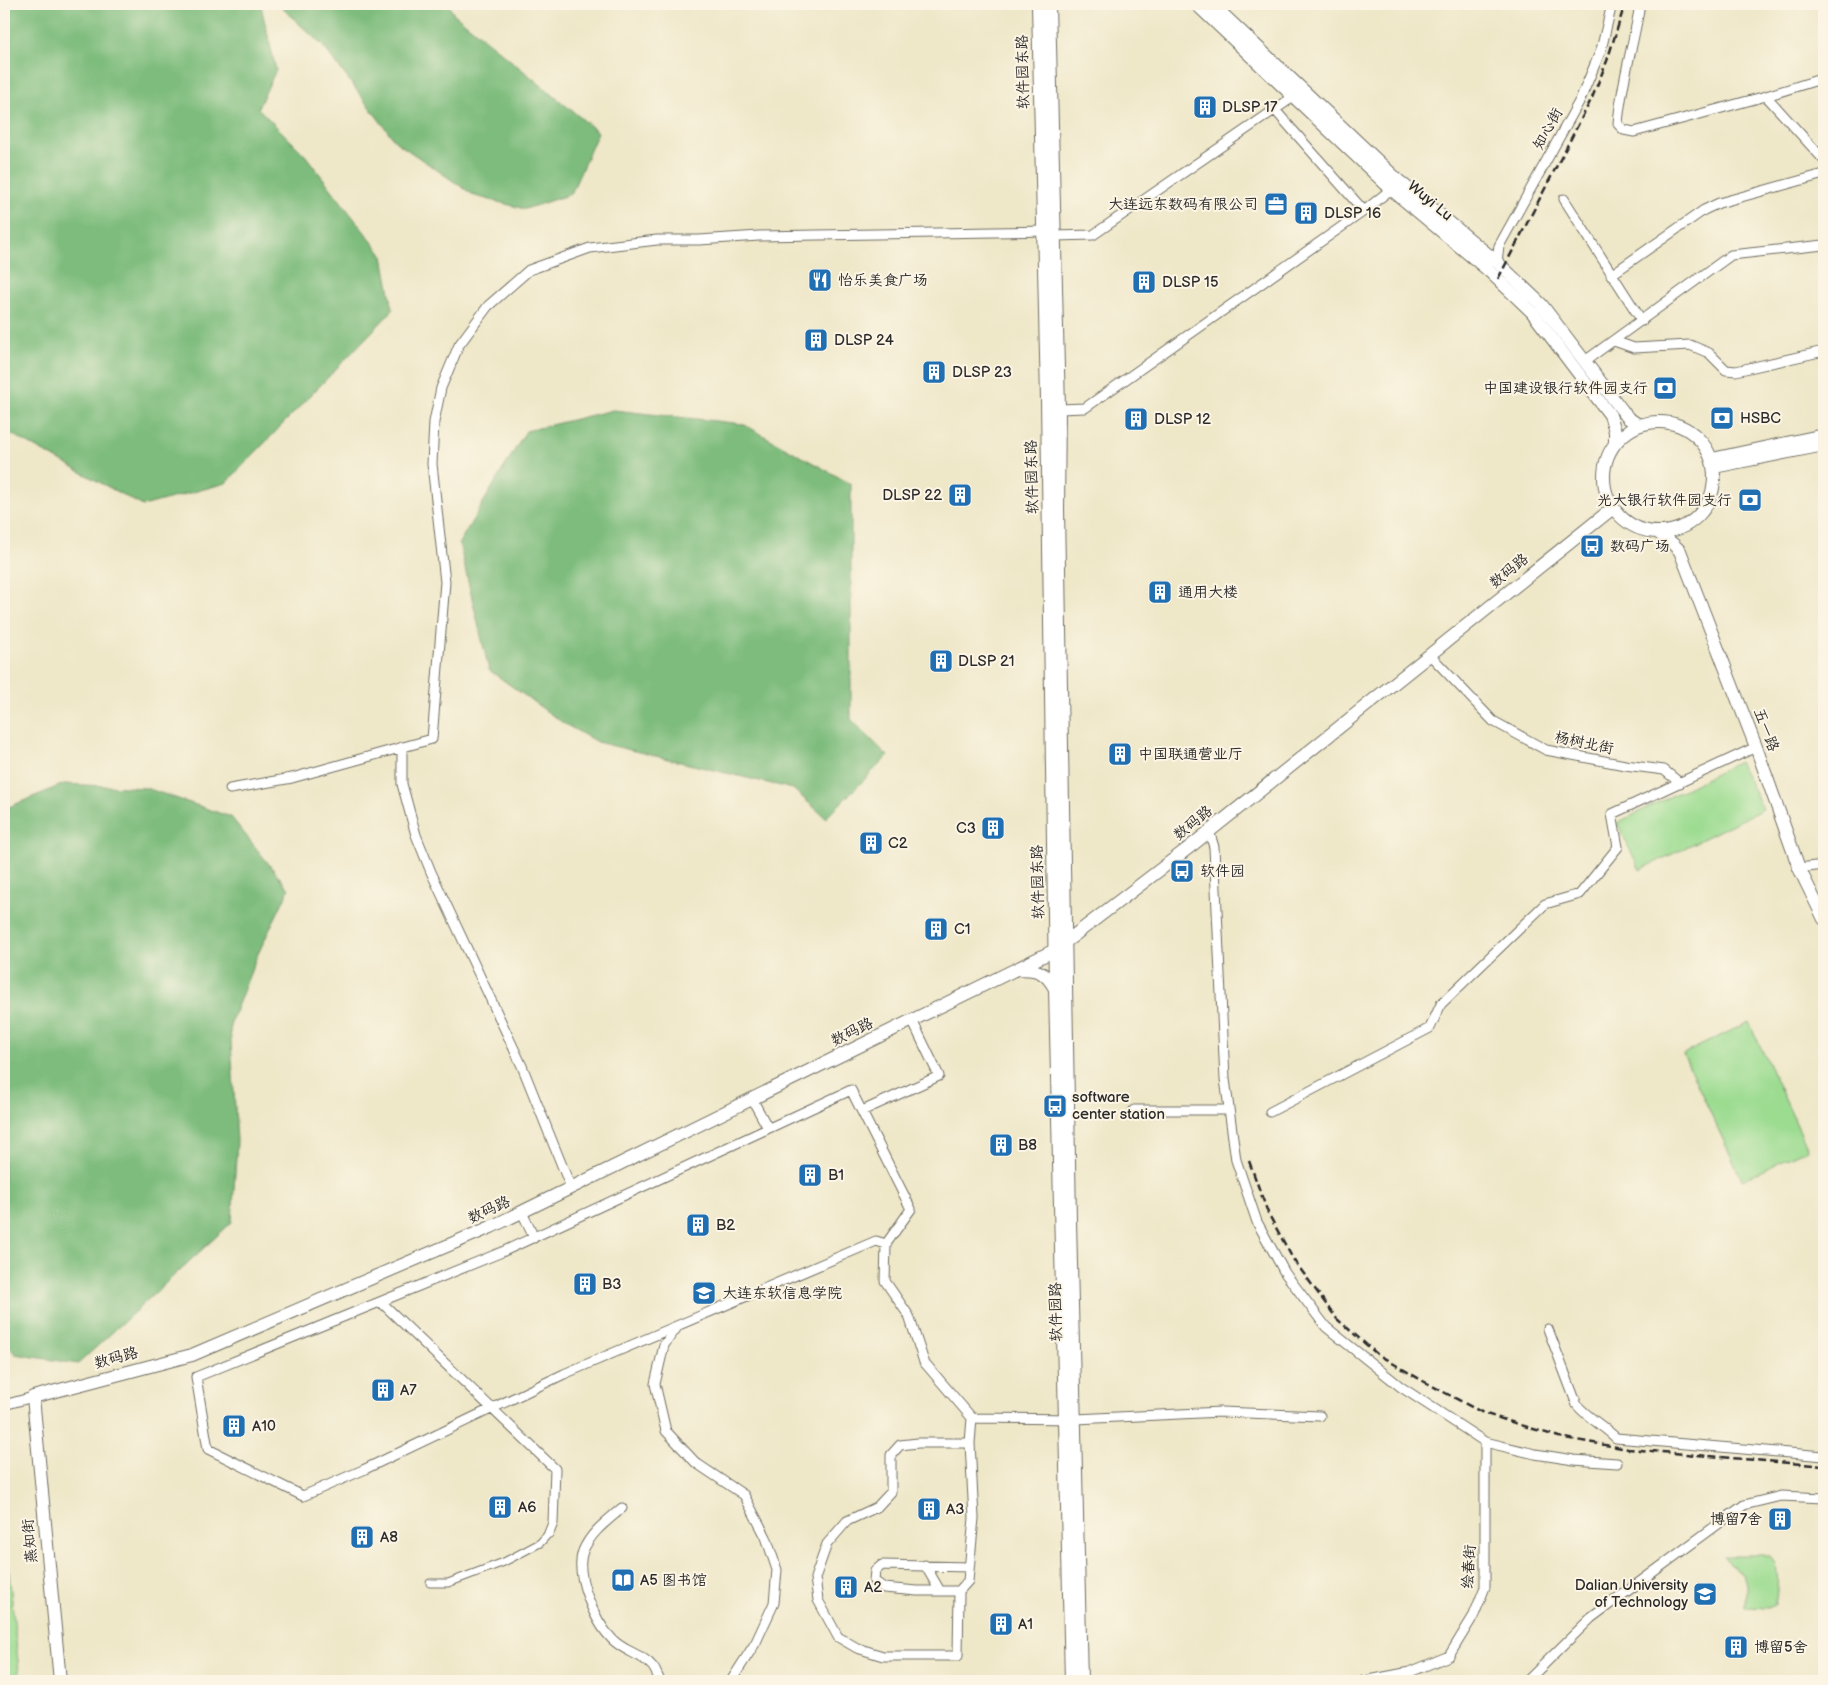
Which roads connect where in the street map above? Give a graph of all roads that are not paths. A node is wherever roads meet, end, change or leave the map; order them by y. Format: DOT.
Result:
graph roads {
  1 [pos="1038,4"];
  2 [pos="1049,4"];
  3 [pos="1196,4"];
  4 [pos="1212,4"];
  5 [pos="1612,4"];
  6 [pos="1640,4"];
  7 [pos="1824,78"];
  8 [pos="1305,93"];
  9 [pos="1766,96"];
  10 [pos="1293,97"];
  11 [pos="1276,110"];
  12 [pos="1824,160"];
  13 [pos="1824,174"];
  14 [pos="1396,185"];
  15 [pos="1564,199"];
  16 [pos="1364,211"];
  17 [pos="1051,233"];
  18 [pos="1824,245"];
  19 [pos="1497,262"];
  20 [pos="1612,274"];
  21 [pos="1642,321"];
  22 [pos="1614,341"];
  23 [pos="1824,351"];
  24 [pos="1584,361"];
  25 [pos="1059,410"];
  26 [pos="1639,425"];
  27 [pos="1824,435"];
  28 [pos="1615,443"];
  29 [pos="1824,445"];
  30 [pos="1713,463"];
  31 [pos="1613,508"];
  32 [pos="1688,524"];
  33 [pos="1658,532"];
  34 [pos="1680,551"];
  35 [pos="1430,655"];
  36 [pos="402,747"];
  37 [pos="1756,748"];
  38 [pos="1680,783"];
  39 [pos="230,789"];
  40 [pos="1208,831"];
  41 [pos="1824,865"];
  42 [pos="1799,868"];
  43 [pos="1066,911"];
  44 [pos="1824,918"];
  45 [pos="1094,920"];
  46 [pos="1066,942"];
  47 [pos="1055,950"];
  48 [pos="1016,969"];
  49 [pos="1055,989"];
  50 [pos="912,1020"];
  51 [pos="752,1099"];
  52 [pos="1134,1110"];
  53 [pos="1230,1110"];
  54 [pos="862,1111"];
  55 [pos="1270,1112"];
  56 [pos="768,1128"];
  57 [pos="572,1188"];
  58 [pos="522,1212"];
  59 [pos="534,1238"];
  60 [pos="886,1244"];
  61 [pos="381,1302"];
  62 [pos="678,1326"];
  63 [pos="1548,1328"];
  64 [pos="33,1397"];
  65 [pos="4,1405"];
  66 [pos="492,1408"];
  67 [pos="1320,1416"];
  68 [pos="972,1418"];
  69 [pos="1070,1419"];
  70 [pos="1486,1442"];
  71 [pos="970,1443"];
  72 [pos="1824,1456"];
  73 [pos="1617,1463"];
  74 [pos="1824,1498"];
  75 [pos="622,1508"];
  76 [pos="548,1533"];
  77 [pos="925,1565"];
  78 [pos="969,1567"];
  79 [pos="430,1583"];
  80 [pos="940,1591"];
  81 [pos="958,1591"];
  82 [pos="60,1681"];
  83 [pos="660,1681"];
  84 [pos="731,1681"];
  85 [pos="1071,1681"];
  86 [pos="1081,1681"];
  87 [pos="1364,1681"];
  88 [pos="1529,1681"];
  1 -- 17 [label="main road, 软件园东路"];
  2 -- 17 [label="main road, 软件园东路"];
  3 -- 10 [label="main road, Wuyi Lu"];
  4 -- 8 [label="main road, Wuyi Lu"];
  5 -- 19 [label="street, 知心街"];
  6 -- 9 [label="street"];
  7 -- 9 [label="street"];
  8 -- 10 [label="street"];
  8 -- 14 [label="main road, Wuyi Lu"];
  9 -- 12 [label="street"];
  10 -- 11 [label="street"];
  10 -- 14 [label="main road, Wuyi Lu"];
  11 -- 16 [label="street"];
  11 -- 17 [label="street"];
  13 -- 20 [label="street"];
  14 -- 16 [label="street"];
  14 -- 19 [label="main road, Wuyi Lu"];
  14 -- 28 [label="main road, Wuyi Lu"];
  15 -- 20 [label="street"];
  16 -- 25 [label="street"];
  17 -- 25 [label="main road, 软件园东路"];
  17 -- 36 [label="street"];
  17 -- 47 [label="main road, 软件园东路"];
  18 -- 21 [label="street"];
  19 -- 24 [label="main road, Wuyi Lu"];
  20 -- 21 [label="street"];
  21 -- 22 [label="street"];
  22 -- 23 [label="street"];
  22 -- 24 [label="street"];
  24 -- 26 [label="main road, Wuyi Lu"];
  25 -- 43 [label="main road, 软件园东路"];
  26 -- 28 [label="main road"];
  26 -- 30 [label="main road"];
  27 -- 30 [label="main road"];
  28 -- 31 [label="main road"];
  29 -- 30 [label="main road"];
  30 -- 32 [label="main road"];
  31 -- 33 [label="main road"];
  31 -- 35 [label="main road, 数码路"];
  32 -- 33 [label="main road"];
  32 -- 34 [label="main road"];
  33 -- 34 [label="main road"];
  34 -- 37 [label="main road, 五一路"];
  35 -- 38 [label="street, 杨树北街"];
  35 -- 40 [label="main road, 数码路"];
  36 -- 39 [label="street"];
  36 -- 57 [label="street"];
  37 -- 38 [label="street"];
  37 -- 42 [label="main road, 五一路"];
  38 -- 55 [label="street"];
  40 -- 45 [label="main road, 数码路"];
  40 -- 53 [label="street"];
  41 -- 42 [label="street"];
  42 -- 44 [label="main road, 五一路"];
  43 -- 45 [label="main road"];
  43 -- 46 [label="main road, 软件园东路"];
  45 -- 46 [label="main road, 数码路"];
  46 -- 47 [label="main road, 数码路"];
  46 -- 69 [label="main road, 软件园路"];
  47 -- 48 [label="main road, 数码路"];
  47 -- 49 [label="main road, 软件园路"];
  48 -- 49 [label="main road"];
  48 -- 50 [label="main road, 数码路"];
  49 -- 69 [label="main road, 软件园路"];
  50 -- 51 [label="main road, 数码路"];
  50 -- 54 [label="street"];
  51 -- 56 [label="street"];
  51 -- 57 [label="main road, 数码路"];
  52 -- 53 [label="street"];
  53 -- 70 [label="street"];
  54 -- 56 [label="street"];
  54 -- 60 [label="street"];
  56 -- 59 [label="street"];
  57 -- 58 [label="main road, 数码路"];
  58 -- 59 [label="street"];
  58 -- 64 [label="main road, 数码路"];
  59 -- 61 [label="street"];
  60 -- 62 [label="street"];
  60 -- 68 [label="street"];
  61 -- 66 [label="street"];
  61 -- 66 [label="street"];
  62 -- 66 [label="street"];
  62 -- 84 [label="street"];
  63 -- 72 [label="street"];
  64 -- 65 [label="street, 数码路"];
  64 -- 82 [label="main road, 燕知街"];
  66 -- 76 [label="street"];
  67 -- 69 [label="street"];
  68 -- 69 [label="street"];
  68 -- 71 [label="street"];
  69 -- 85 [label="main road, 软件园路"];
  69 -- 86 [label="main road, 软件园路"];
  70 -- 73 [label="street"];
  70 -- 87 [label="street, 绘春街"];
  71 -- 78 [label="street"];
  71 -- 81 [label="street"];
  74 -- 88 [label="street"];
  75 -- 83 [label="street"];
  76 -- 79 [label="street"];
  77 -- 78 [label="street"];
  77 -- 80 [label="street"];
  77 -- 80 [label="street"];
  78 -- 81 [label="street"];
  80 -- 81 [label="street"];
}
